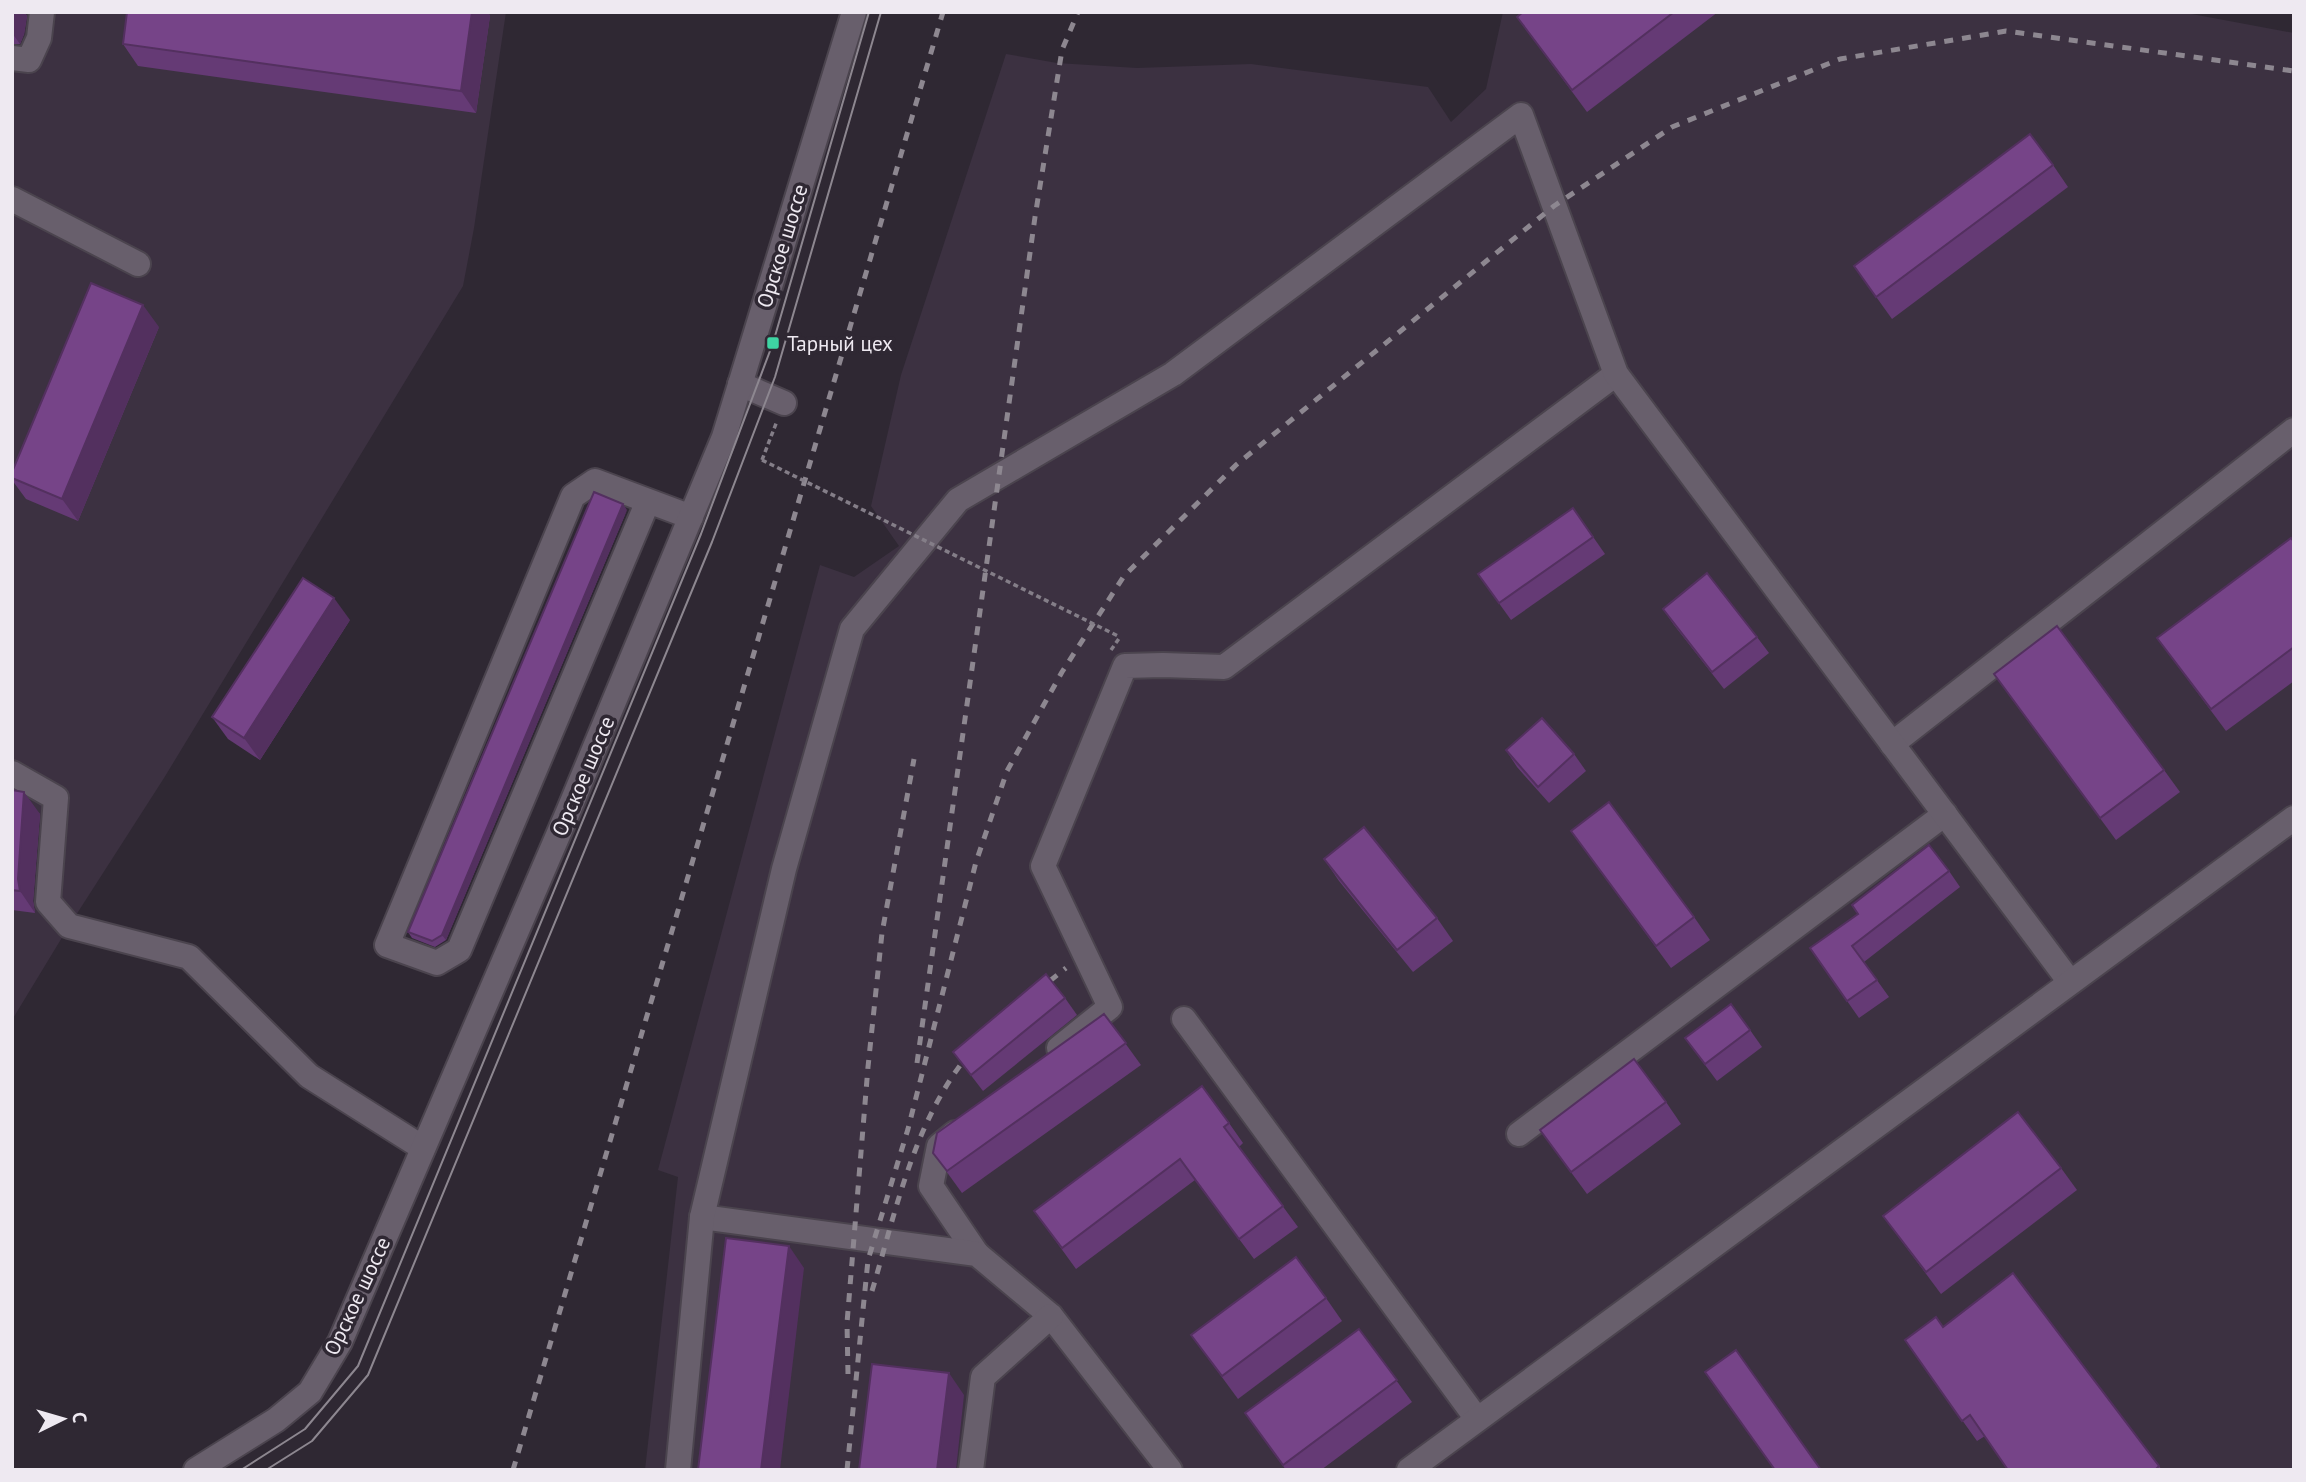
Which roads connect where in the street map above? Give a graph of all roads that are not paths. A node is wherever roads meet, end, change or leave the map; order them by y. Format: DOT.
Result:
graph roads {
  1 [pos="42,12"];
  2 [pos="854,12"];
  3 [pos="12,58"];
  4 [pos="12,199"];
  5 [pos="138,264"];
  6 [pos="1616,374"];
  7 [pos="740,384"];
  8 [pos="785,403"];
  9 [pos="2294,430"];
  10 [pos="648,500"];
  11 [pos="691,517"];
  12 [pos="1892,744"];
  13 [pos="12,773"];
  14 [pos="1945,814"];
  15 [pos="2294,818"];
  16 [pos="2070,982"];
  17 [pos="1184,1019"];
  18 [pos="1046,1059"];
  19 [pos="971,1120"];
  20 [pos="1519,1134"];
  21 [pos="423,1148"];
  22 [pos="702,1217"];
  23 [pos="977,1254"];
  24 [pos="1051,1316"];
  25 [pos="1477,1419"];
  26 [pos="196,1470"];
  27 [pos="678,1470"];
  28 [pos="971,1470"];
  29 [pos="1170,1470"];
  30 [pos="1409,1470"];
  1 -- 3 [label="street"];
  2 -- 7 [label="street, Орское шоссе"];
  4 -- 5 [label="street"];
  6 -- 12 [label="street"];
  6 -- 18 [label="street"];
  6 -- 22 [label="street"];
  7 -- 8 [label="street"];
  7 -- 11 [label="street, Орское шоссе"];
  9 -- 12 [label="street"];
  10 -- 10 [label="street"];
  10 -- 11 [label="street"];
  11 -- 21 [label="street, Орское шоссе"];
  12 -- 14 [label="street"];
  13 -- 21 [label="street"];
  14 -- 16 [label="street"];
  14 -- 20 [label="street"];
  15 -- 16 [label="street"];
  16 -- 25 [label="street"];
  17 -- 25 [label="street"];
  19 -- 23 [label="street"];
  21 -- 26 [label="street, Орское шоссе"];
  22 -- 23 [label="street"];
  22 -- 27 [label="street"];
  23 -- 24 [label="street"];
  24 -- 28 [label="street"];
  24 -- 29 [label="street"];
  25 -- 30 [label="street"];
}
